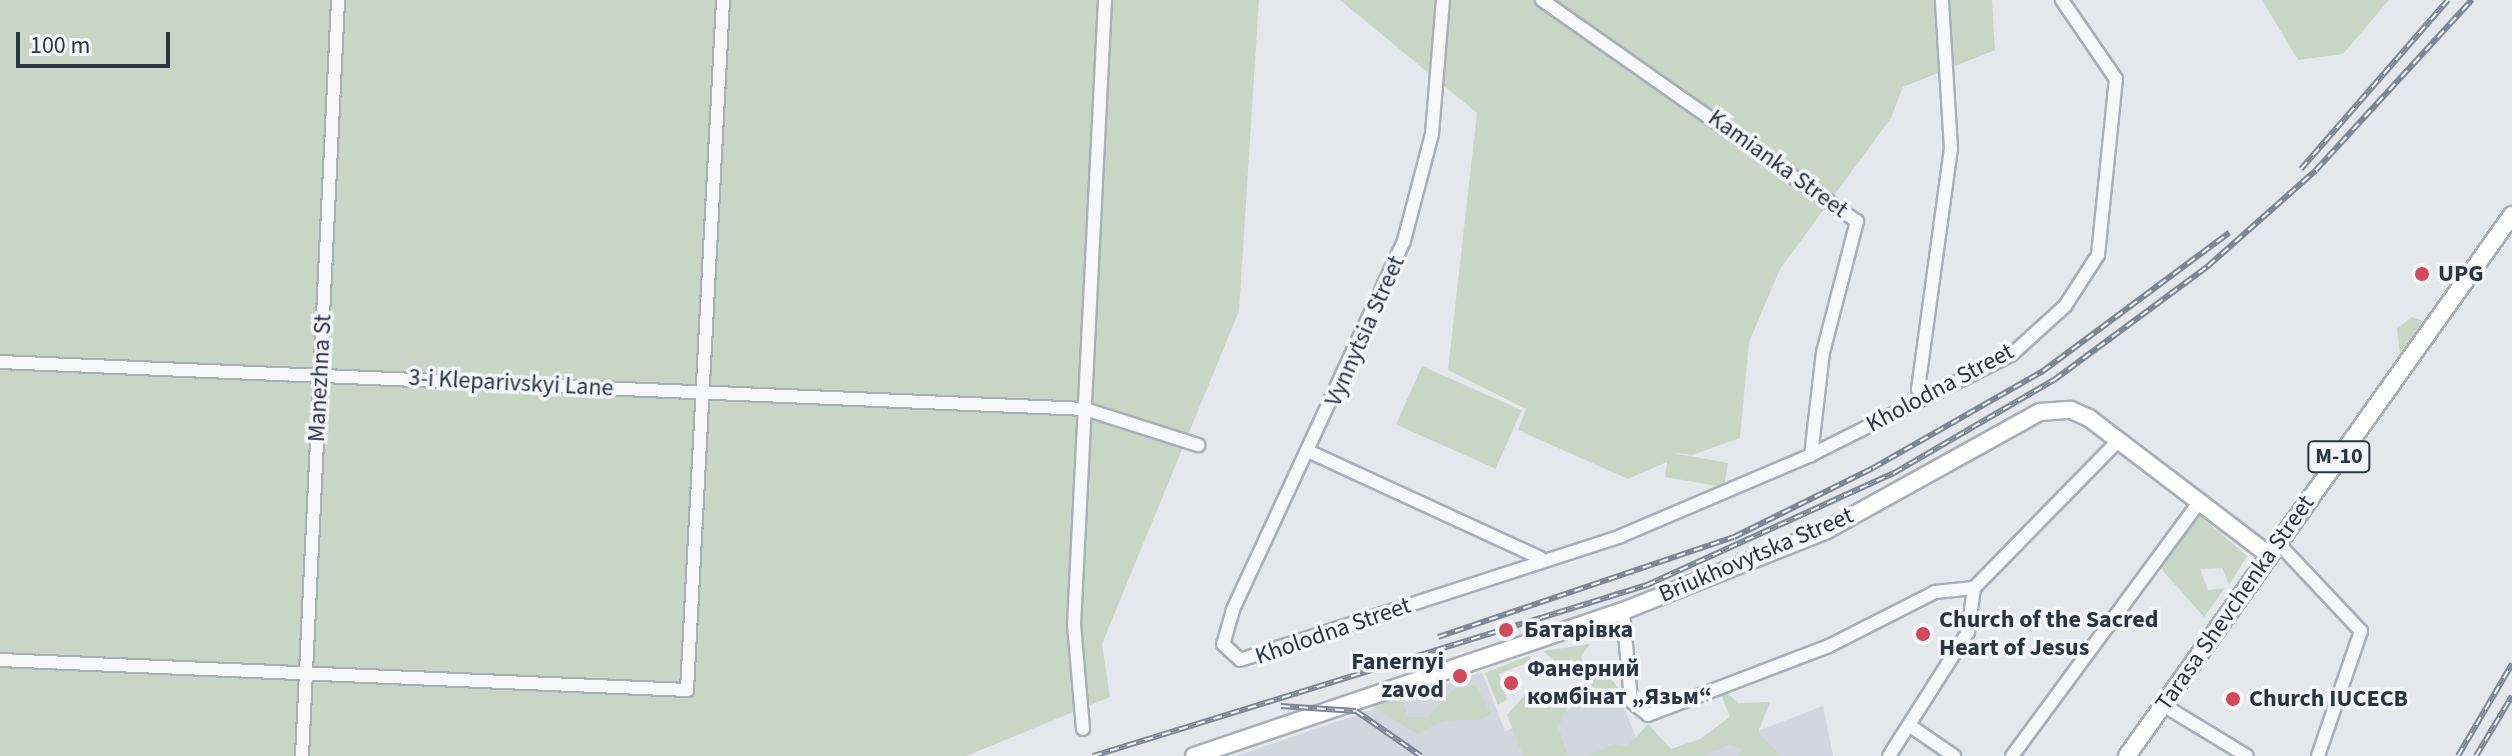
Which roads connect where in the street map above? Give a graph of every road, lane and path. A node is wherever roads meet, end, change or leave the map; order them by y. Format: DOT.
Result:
graph roads {
  1 [pos="338,0"];
  2 [pos="723,0"];
  3 [pos="1105,0"];
  4 [pos="1443,0"];
  5 [pos="1542,0"];
  6 [pos="1942,0"];
  7 [pos="2062,0"];
  8 [pos="2512,215"];
  9 [pos="0,362"];
  10 [pos="320,374"];
  11 [pos="702,392"];
  12 [pos="1926,398"];
  13 [pos="1085,409"];
  14 [pos="2118,441"];
  15 [pos="1198,445"];
  16 [pos="1310,452"];
  17 [pos="1811,455"];
  18 [pos="2198,504"];
  19 [pos="2274,549"];
  20 [pos="1540,558"];
  21 [pos="1974,588"];
  22 [pos="1623,611"];
  23 [pos="1223,644"];
  24 [pos="0,660"];
  25 [pos="306,675"];
  26 [pos="2163,705"];
  27 [pos="1909,725"];
  28 [pos="1083,729"];
  29 [pos="2133,754"];
  30 [pos="302,756"];
  31 [pos="1194,756"];
  32 [pos="1889,756"];
  33 [pos="1954,756"];
  34 [pos="2012,756"];
  35 [pos="2247,756"];
  36 [pos="2318,756"];
  1 -- 10 [label="street, Manezhna St"];
  2 -- 11 [label="street"];
  3 -- 13 [label="street"];
  4 -- 16 [label="street, Vynnytsia Street"];
  5 -- 17 [label="street, Kamianka Street"];
  6 -- 12 [label="street"];
  7 -- 12 [label="street, Kholodna Street"];
  8 -- 19 [label="main road, Tarasa Shevchenka Street / М-10"];
  9 -- 10 [label="street, 3-i Kleparivskyi Lane"];
  10 -- 11 [label="street, 3-i Kleparivskyi Lane"];
  10 -- 25 [label="street, Manezhna St"];
  11 -- 13 [label="street, 3-i Kleparivskyi Lane"];
  11 -- 25 [label="street"];
  12 -- 17 [label="street, Kholodna Street"];
  13 -- 15 [label="street, 3-i Kleparivskyi Lane"];
  13 -- 28 [label="street"];
  14 -- 18 [label="main road, Briukhovytska Street"];
  14 -- 21 [label="street"];
  14 -- 22 [label="main road, Briukhovytska Street"];
  16 -- 20 [label="street"];
  16 -- 23 [label="street, Vynnytsia Street"];
  17 -- 20 [label="street, Kholodna Street"];
  18 -- 19 [label="main road, Briukhovytska Street"];
  18 -- 34 [label="street"];
  19 -- 26 [label="main road, Tarasa Shevchenka Street / М-10"];
  19 -- 36 [label="street"];
  20 -- 23 [label="street, Kholodna Street"];
  21 -- 22 [label="street"];
  21 -- 27 [label="street"];
  22 -- 31 [label="main road, Briukhovytska Street"];
  24 -- 25 [label="street"];
  25 -- 30 [label="street, Manezhna St"];
  26 -- 29 [label="main road, Tarasa Shevchenka Street / М-10"];
  26 -- 35 [label="street"];
  27 -- 32 [label="street"];
  27 -- 33 [label="street"];
}
